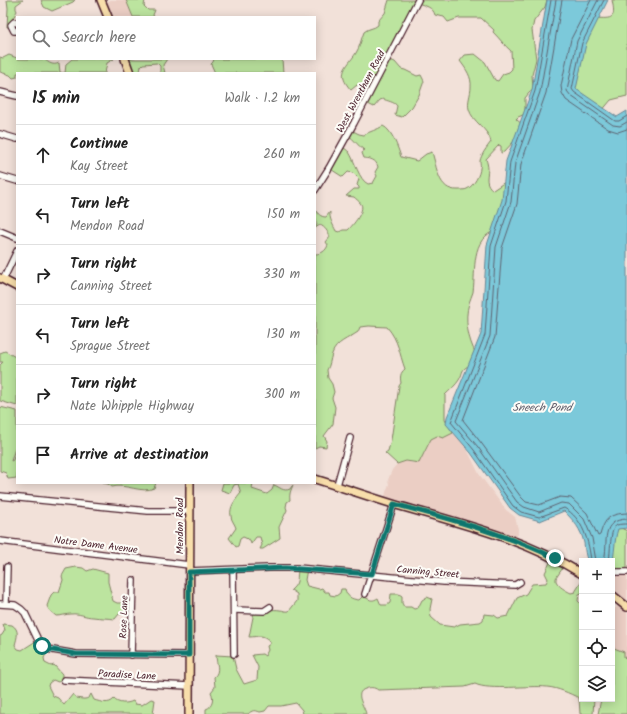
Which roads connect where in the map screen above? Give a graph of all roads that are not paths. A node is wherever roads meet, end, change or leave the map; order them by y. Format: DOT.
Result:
graph roads {
  1 [pos="101,0"];
  2 [pos="418,0"];
  3 [pos="105,16"];
  4 [pos="16,23"];
  5 [pos="16,31"];
  6 [pos="125,60"];
  7 [pos="130,72"];
  8 [pos="0,92"];
  9 [pos="16,96"];
  10 [pos="0,134"];
  11 [pos="16,139"];
  12 [pos="0,176"];
  13 [pos="16,182"];
  14 [pos="316,188"];
  15 [pos="0,231"];
  16 [pos="16,238"];
  17 [pos="16,253"];
  18 [pos="2,279"];
  19 [pos="16,286"];
  20 [pos="350,438"];
  21 [pos="316,478"];
  22 [pos="190,484"];
  23 [pos="336,485"];
  24 [pos="0,496"];
  25 [pos="394,504"];
  26 [pos="189,512"];
  27 [pos="0,541"];
  28 [pos="7,567"];
  29 [pos="189,568"];
  30 [pos="233,570"];
  31 [pos="579,572"];
  32 [pos="615,572"];
  33 [pos="627,572"];
  34 [pos="372,574"];
  35 [pos="133,580"];
  36 [pos="520,582"];
  37 [pos="365,594"];
  38 [pos="615,598"];
  39 [pos="3,604"];
  40 [pos="270,607"];
  41 [pos="627,608"];
  42 [pos="235,610"];
  43 [pos="131,654"];
  44 [pos="234,654"];
  45 [pos="189,655"];
  46 [pos="64,680"];
  47 [pos="189,686"];
  48 [pos="189,714"];
  1 -- 3 [label="main road"];
  2 -- 14 [label="street, West Wrentham Road"];
  4 -- 5 [label="street"];
  6 -- 7 [label="main road"];
  8 -- 9 [label="street"];
  10 -- 11 [label="street"];
  12 -- 13 [label="street"];
  15 -- 16 [label="street"];
  17 -- 18 [label="street"];
  18 -- 19 [label="main road"];
  20 -- 23 [label="street"];
  21 -- 23 [label="main road"];
  22 -- 26 [label="main road, Mendon Road"];
  23 -- 25 [label="main road"];
  24 -- 26 [label="street"];
  25 -- 31 [label="main road"];
  25 -- 34 [label="street"];
  26 -- 29 [label="main road, Mendon Road"];
  27 -- 29 [label="street, Notre Dame Avenue"];
  28 -- 39 [label="street"];
  29 -- 30 [label="street, Canning Street"];
  29 -- 45 [label="main road, Mendon Road"];
  30 -- 34 [label="street, Canning Street"];
  30 -- 42 [label="street"];
  32 -- 33 [label="street"];
  34 -- 36 [label="street, Canning Street"];
  34 -- 37 [label="street"];
  35 -- 43 [label="street, Rose Lane"];
  38 -- 41 [label="main road"];
  39 -- 43 [label="street"];
  40 -- 42 [label="street"];
  42 -- 44 [label="street"];
  43 -- 45 [label="street"];
  45 -- 47 [label="main road, Mendon Road"];
  46 -- 47 [label="street, Paradise Lane"];
  47 -- 48 [label="main road, Mendon Road"];
}
